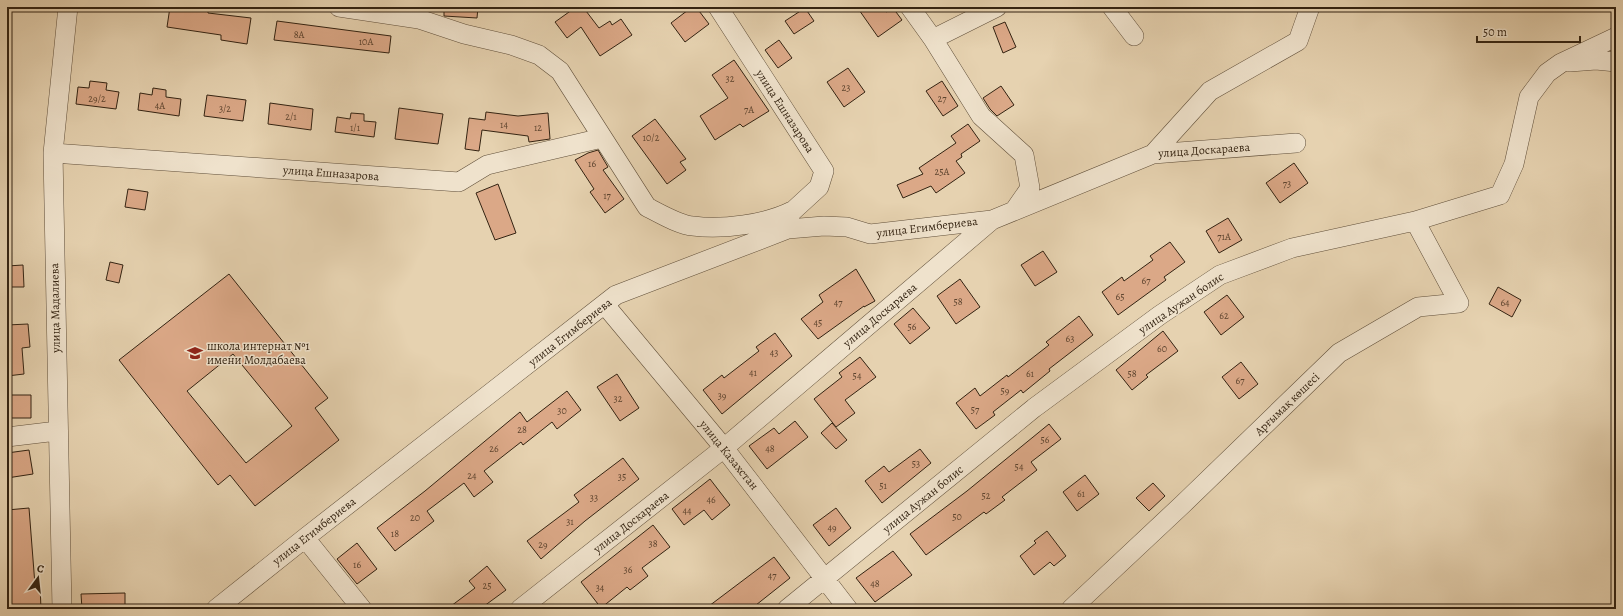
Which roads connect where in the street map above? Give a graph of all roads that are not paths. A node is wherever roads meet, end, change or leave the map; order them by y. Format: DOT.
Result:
graph roads {
  1 [pos="68,7"];
  2 [pos="339,7"];
  3 [pos="718,7"];
  4 [pos="910,7"];
  5 [pos="998,7"];
  6 [pos="1112,7"];
  7 [pos="1310,7"];
  8 [pos="1134,36"];
  9 [pos="1614,37"];
  10 [pos="933,39"];
  11 [pos="1616,62"];
  12 [pos="1561,63"];
  13 [pos="602,138"];
  14 [pos="1296,143"];
  15 [pos="52,153"];
  16 [pos="1153,154"];
  17 [pos="792,211"];
  18 [pos="1014,211"];
  19 [pos="992,220"];
  20 [pos="1415,221"];
  21 [pos="765,238"];
  22 [pos="604,305"];
  23 [pos="57,431"];
  24 [pos="7,436"];
  25 [pos="724,448"];
  26 [pos="305,538"];
  27 [pos="825,579"];
  28 [pos="62,609"];
  29 [pos="216,609"];
  30 [pos="362,609"];
  31 [pos="520,609"];
  32 [pos="787,609"];
  33 [pos="848,609"];
  34 [pos="1071,609"];
  1 -- 15 [label="street, улица Мадалиева"];
  2 -- 13 [label="street, улица Ешназарова"];
  3 -- 17 [label="street, улица Ешназарова"];
  4 -- 10 [label="street"];
  5 -- 10 [label="street"];
  6 -- 8 [label="street"];
  7 -- 16 [label="street"];
  9 -- 12 [label="street, улица Аужан болис"];
  10 -- 18 [label="street"];
  11 -- 12 [label="street"];
  12 -- 20 [label="street, улица Аужан болис"];
  13 -- 15 [label="street, улица Ешназарова"];
  13 -- 17 [label="street, улица Ешназарова"];
  14 -- 16 [label="street, улица Доскараева"];
  15 -- 23 [label="street, улица Мадалиева"];
  16 -- 18 [label="street, улица Доскараева"];
  17 -- 21 [label="street, улица Ешназарова"];
  18 -- 19 [label="street, улица Доскараева"];
  19 -- 21 [label="street, улица Егимбериева"];
  19 -- 25 [label="street, улица Доскараева"];
  20 -- 27 [label="street, улица Аужан болис"];
  20 -- 34 [label="street, Арғымақ көшесі"];
  21 -- 22 [label="street, улица Егимбериева"];
  22 -- 25 [label="street, улица Казахстан"];
  22 -- 26 [label="street, улица Егимбериева"];
  23 -- 24 [label="street"];
  23 -- 28 [label="street, улица Мадалиева"];
  25 -- 27 [label="street, улица Казахстан"];
  25 -- 31 [label="street, улица Доскараева"];
  26 -- 29 [label="street, улица Егимбериева"];
  26 -- 30 [label="street"];
  27 -- 32 [label="street, улица Аужан болис"];
  27 -- 33 [label="street, улица Казахстан"];
}
